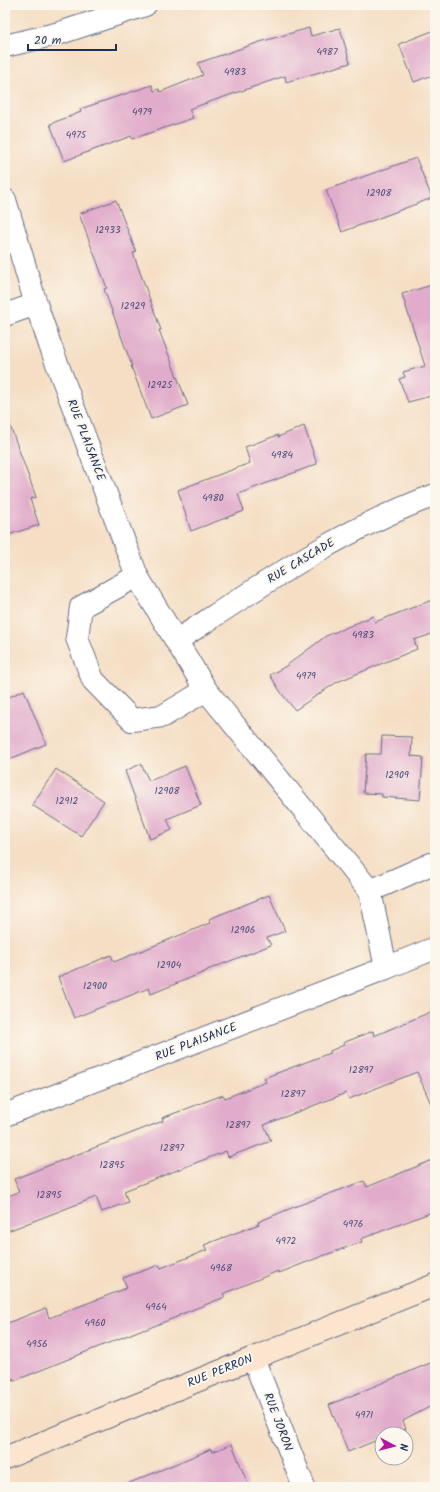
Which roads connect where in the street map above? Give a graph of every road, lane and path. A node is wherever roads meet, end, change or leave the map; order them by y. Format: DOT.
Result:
graph roads {
  1 [pos="145,5"];
  2 [pos="5,46"];
  3 [pos="5,200"];
  4 [pos="36,304"];
  5 [pos="5,315"];
  6 [pos="435,495"];
  7 [pos="137,576"];
  8 [pos="176,641"];
  9 [pos="206,690"];
  10 [pos="435,865"];
  11 [pos="370,891"];
  12 [pos="435,948"];
  13 [pos="386,968"];
  14 [pos="5,1115"];
  15 [pos="435,1285"];
  16 [pos="253,1358"];
  17 [pos="5,1458"];
  18 [pos="304,1487"];
  1 -- 2 [label="street"];
  3 -- 4 [label="street, RUE PLAISANCE"];
  4 -- 5 [label="street"];
  4 -- 7 [label="street, RUE PLAISANCE"];
  6 -- 8 [label="street, RUE CASCADE"];
  7 -- 8 [label="street, RUE PLAISANCE"];
  7 -- 9 [label="street"];
  8 -- 9 [label="street, RUE PLAISANCE"];
  9 -- 11 [label="street, RUE PLAISANCE"];
  10 -- 11 [label="street"];
  11 -- 13 [label="street, RUE PLAISANCE"];
  12 -- 13 [label="street, RUE PLAISANCE"];
  13 -- 14 [label="street, RUE PLAISANCE"];
  15 -- 16 [label="street, RUE PERRON"];
  16 -- 17 [label="street, RUE PERRON"];
  16 -- 18 [label="street, RUE JORON"];
}
